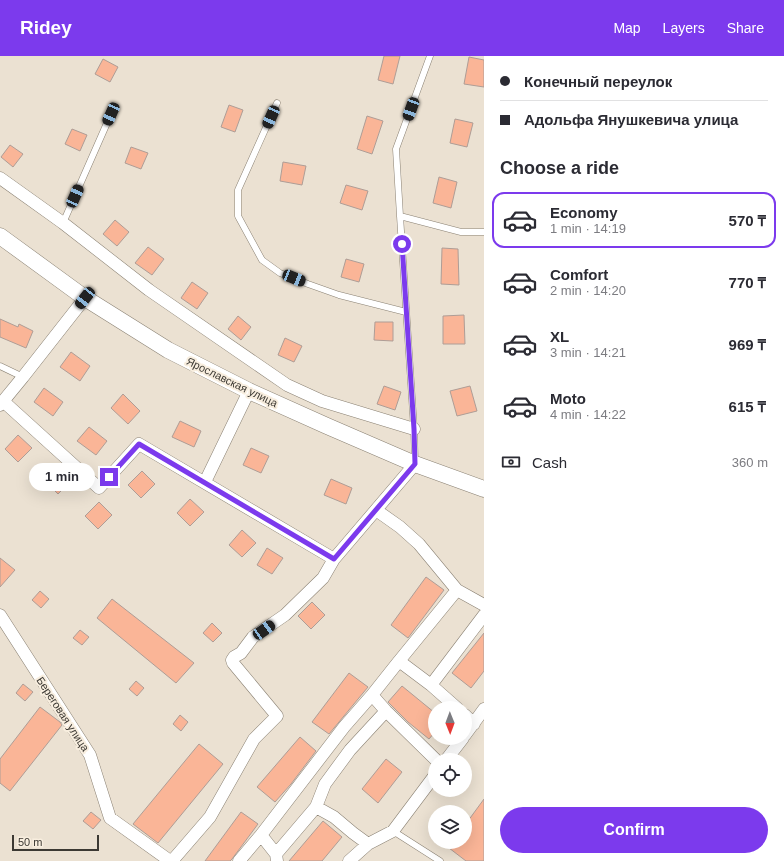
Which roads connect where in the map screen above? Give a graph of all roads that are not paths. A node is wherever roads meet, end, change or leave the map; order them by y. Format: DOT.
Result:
graph roads {
  1 [pos="430,56"];
  2 [pos="278,103"];
  3 [pos="111,114"];
  4 [pos="0,178"];
  5 [pos="400,216"];
  6 [pos="63,223"];
  7 [pos="484,232"];
  8 [pos="0,236"];
  9 [pos="85,298"];
  10 [pos="406,312"];
  11 [pos="0,366"];
  12 [pos="23,377"];
  13 [pos="249,391"];
  14 [pos="2,403"];
  15 [pos="414,429"];
  16 [pos="415,464"];
  17 [pos="205,482"];
  18 [pos="484,489"];
  19 [pos="376,510"];
  20 [pos="334,559"];
  21 [pos="457,590"];
  22 [pos="484,605"];
  23 [pos="0,615"];
  24 [pos="484,615"];
  25 [pos="399,661"];
  26 [pos="431,685"];
  27 [pos="372,695"];
  28 [pos="449,701"];
  29 [pos="484,710"];
  30 [pos="386,711"];
  31 [pos="472,718"];
  32 [pos="458,745"];
  33 [pos="429,753"];
  34 [pos="451,753"];
  35 [pos="428,784"];
  36 [pos="316,807"];
  37 [pos="392,831"];
  38 [pos="261,836"];
  39 [pos="368,844"];
  40 [pos="277,857"];
  41 [pos="171,861"];
  42 [pos="239,861"];
  43 [pos="349,861"];
  44 [pos="440,861"];
  1 -- 5 [label="lane"];
  2 -- 10 [label="lane"];
  3 -- 6 [label="lane"];
  4 -- 6 [label="street"];
  5 -- 7 [label="lane"];
  5 -- 10 [label="lane"];
  6 -- 15 [label="street"];
  8 -- 9 [label="main road, Ярославская улица"];
  9 -- 12 [label="street"];
  9 -- 13 [label="main road, Ярославская улица"];
  10 -- 15 [label="lane"];
  11 -- 12 [label="lane"];
  12 -- 14 [label="street"];
  13 -- 16 [label="main road, Ярославская улица"];
  13 -- 17 [label="street"];
  14 -- 17 [label="street"];
  15 -- 16 [label="lane"];
  16 -- 18 [label="main road, Ярославская улица"];
  16 -- 19 [label="street"];
  17 -- 20 [label="street"];
  19 -- 20 [label="street"];
  19 -- 21 [label="street"];
  20 -- 41 [label="street"];
  21 -- 22 [label="street"];
  21 -- 25 [label="street"];
  23 -- 41 [label="street, Береговая улица"];
  24 -- 26 [label="street"];
  25 -- 26 [label="street"];
  25 -- 27 [label="street"];
  26 -- 28 [label="street"];
  27 -- 30 [label="street"];
  27 -- 38 [label="street"];
  29 -- 31 [label="street"];
  30 -- 33 [label="street"];
  30 -- 36 [label="street"];
  32 -- 34 [label="street"];
  35 -- 37 [label="street"];
  36 -- 39 [label="street"];
  36 -- 40 [label="street"];
  37 -- 39 [label="street"];
  37 -- 44 [label="lane"];
  38 -- 40 [label="street"];
  38 -- 42 [label="street"];
  39 -- 43 [label="street"];
}
